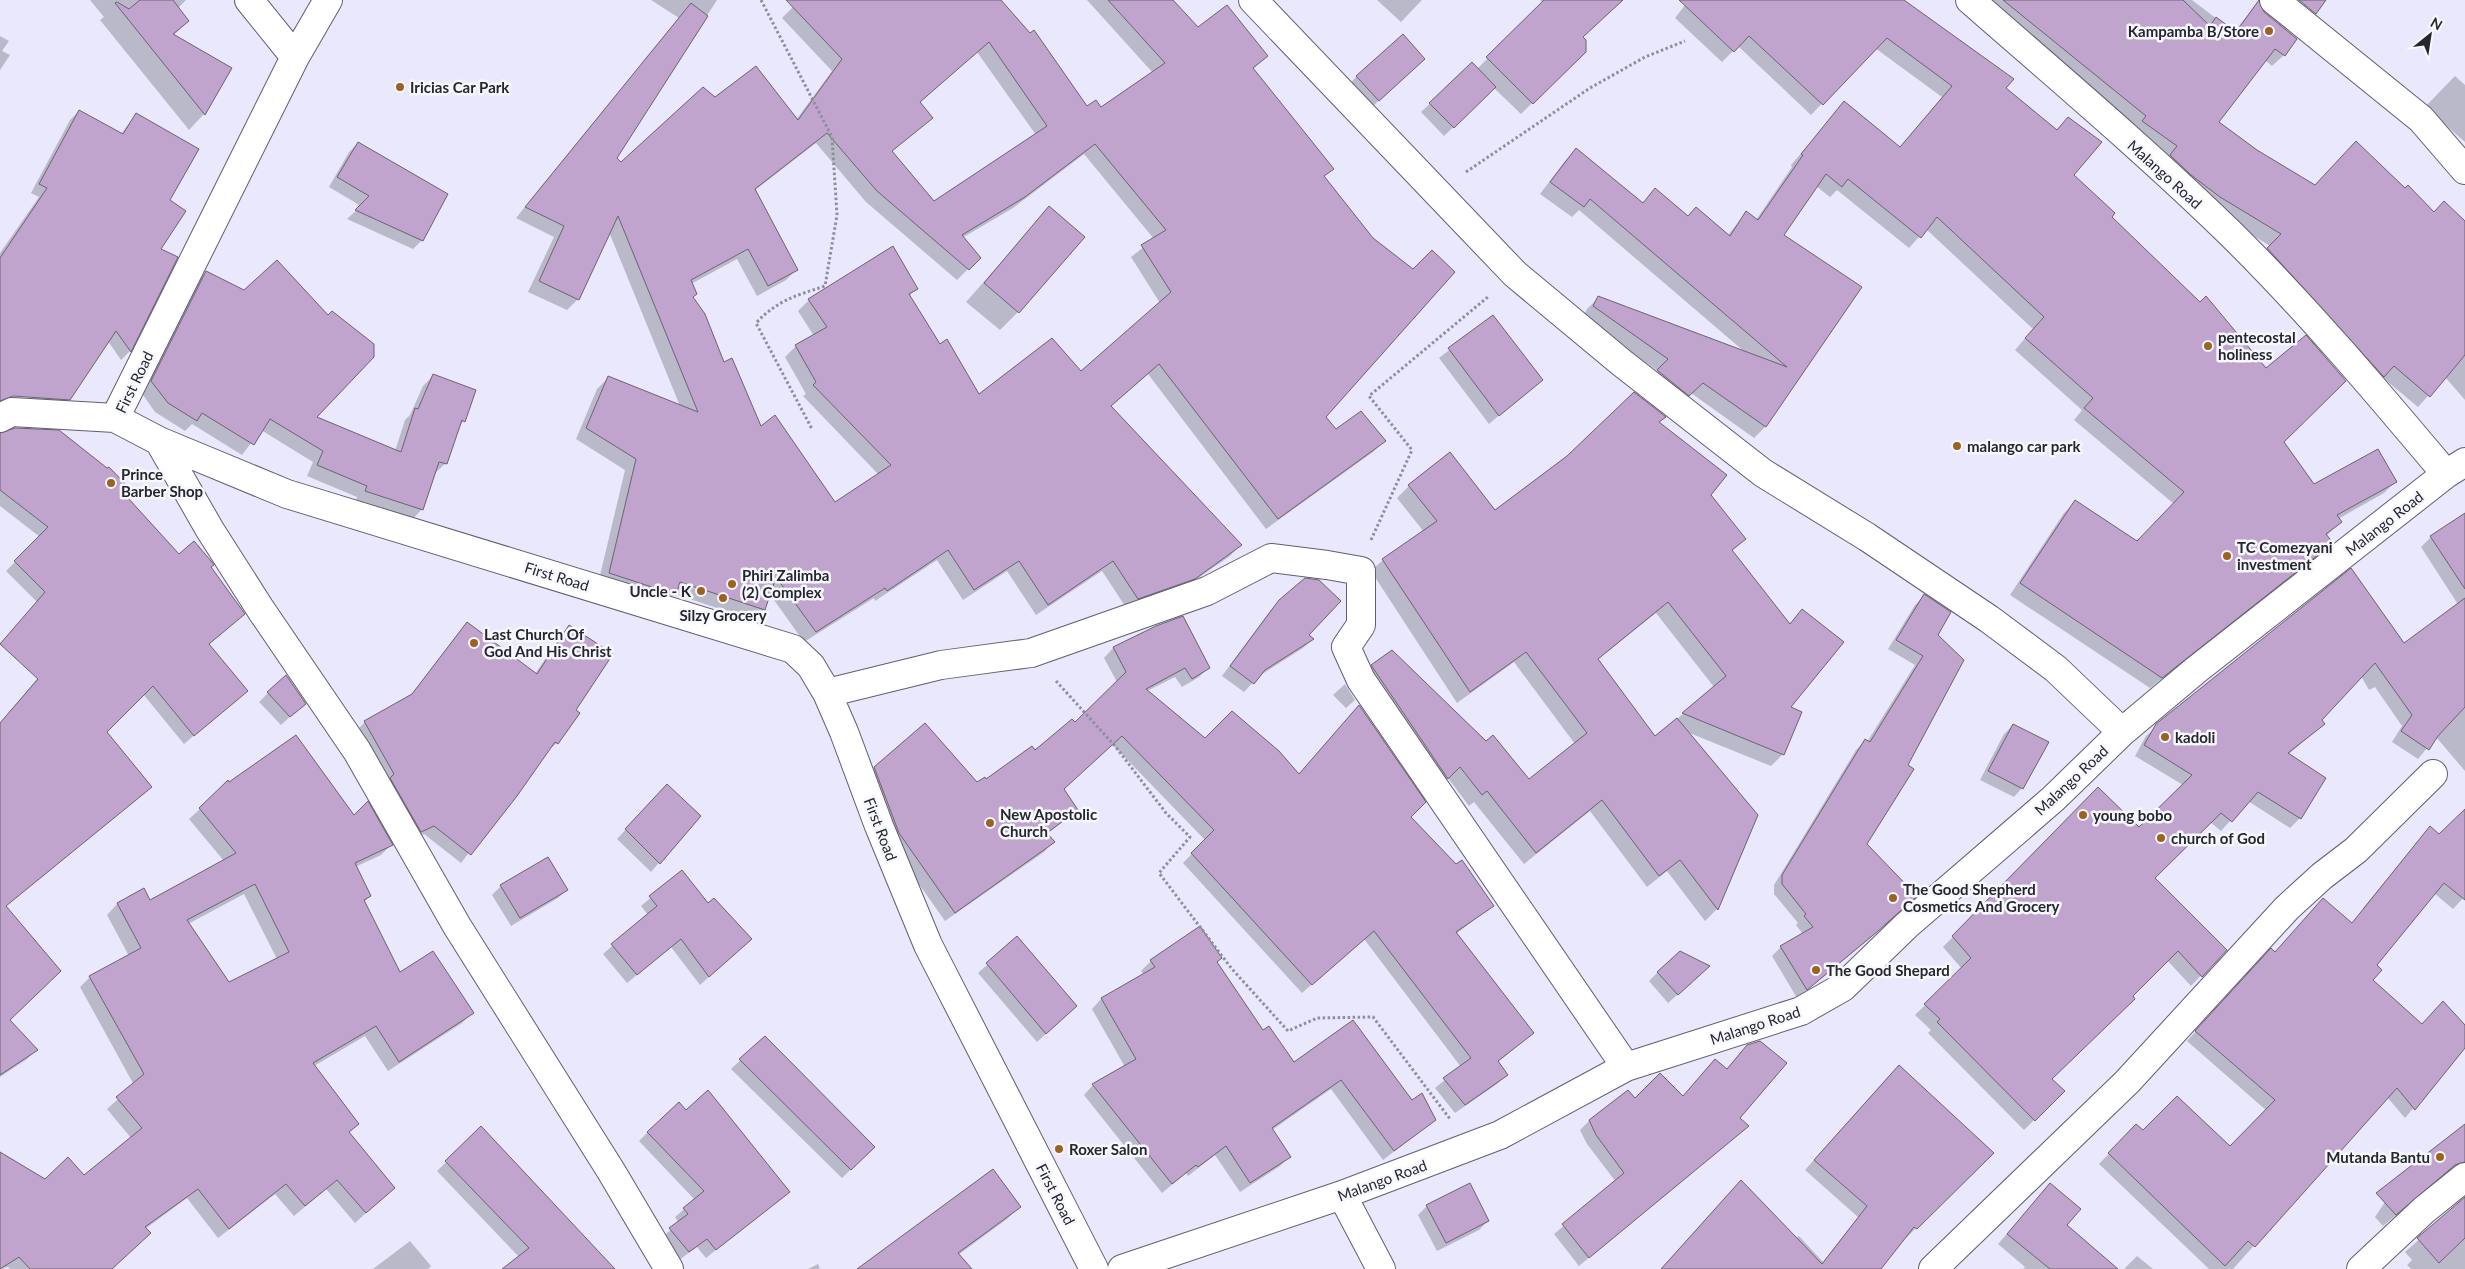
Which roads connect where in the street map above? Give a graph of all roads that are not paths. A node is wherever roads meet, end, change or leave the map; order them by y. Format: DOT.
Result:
graph roads {
  1 [pos="249,0"];
  2 [pos="328,0"];
  3 [pos="1253,0"];
  4 [pos="1970,0"];
  5 [pos="2274,0"];
  6 [pos="295,57"];
  7 [pos="2465,170"];
  8 [pos="4,410"];
  9 [pos="116,418"];
  10 [pos="159,441"];
  11 [pos="2456,468"];
  12 [pos="827,693"];
  13 [pos="2122,732"];
  14 [pos="2433,774"];
  15 [pos="1626,1067"];
  16 [pos="2465,1177"];
  17 [pos="1342,1195"];
  18 [pos="2369,1267"];
  19 [pos="669,1269"];
  20 [pos="1094,1269"];
  21 [pos="1122,1269"];
  22 [pos="1381,1269"];
  23 [pos="1933,1269"];
  1 -- 6 [label="street"];
  2 -- 6 [label="street, First Road"];
  3 -- 13 [label="street"];
  4 -- 11 [label="street, Malango Road"];
  5 -- 7 [label="street"];
  6 -- 9 [label="street, First Road"];
  8 -- 9 [label="street"];
  9 -- 10 [label="street, First Road"];
  10 -- 12 [label="street, First Road"];
  10 -- 19 [label="street"];
  11 -- 13 [label="street, Malango Road"];
  12 -- 15 [label="street"];
  12 -- 20 [label="street, First Road"];
  13 -- 15 [label="street, Malango Road"];
  14 -- 23 [label="street"];
  15 -- 17 [label="street, Malango Road"];
  16 -- 18 [label="street"];
  17 -- 21 [label="street, Malango Road"];
  17 -- 22 [label="street"];
}
